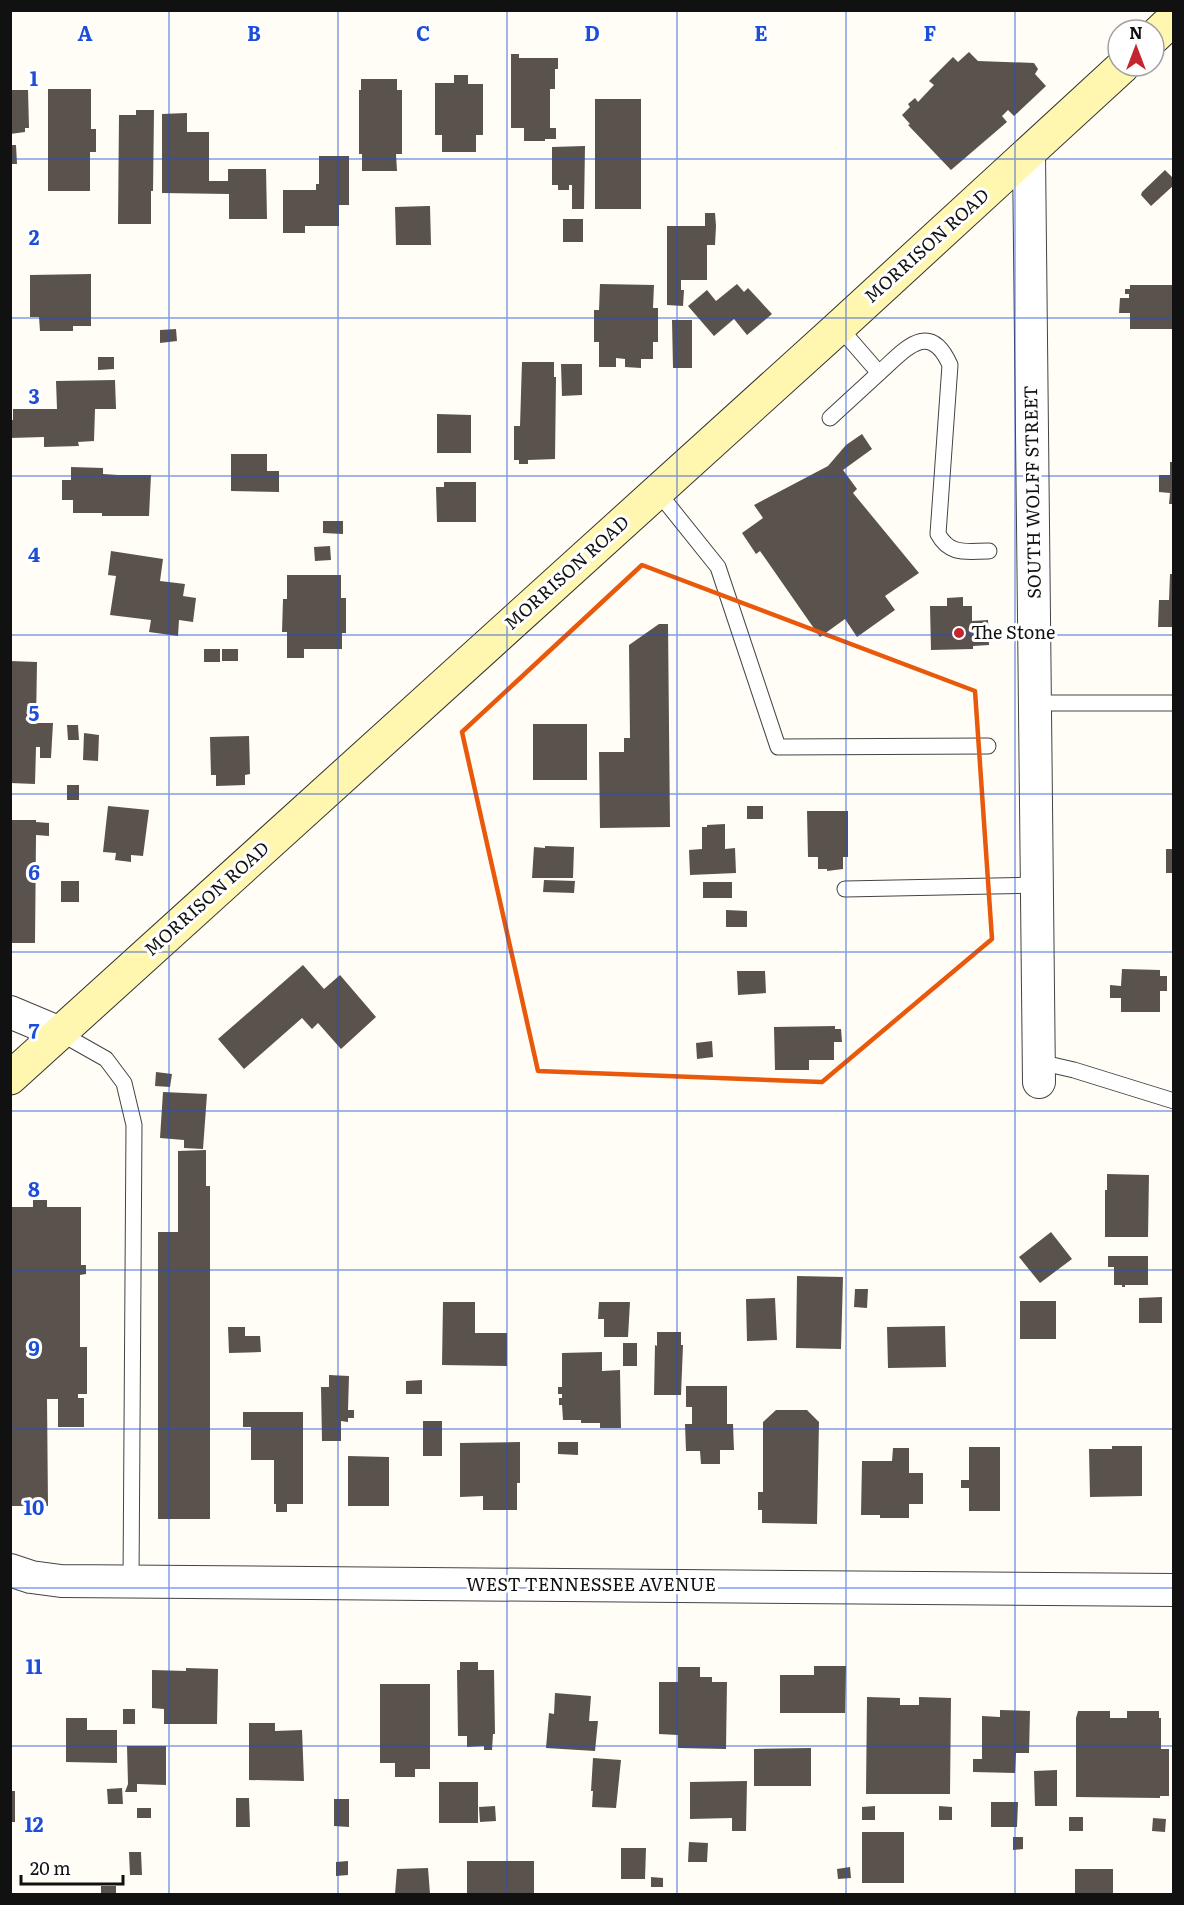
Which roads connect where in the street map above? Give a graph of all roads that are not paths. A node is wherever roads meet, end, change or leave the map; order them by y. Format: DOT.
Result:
graph roads {
  1 [pos="1110,78"];
  2 [pos="1029,154"];
  3 [pos="839,327"];
  4 [pos="879,374"];
  5 [pos="830,418"];
  6 [pos="657,491"];
  7 [pos="989,551"];
  8 [pos="1035,703"];
  9 [pos="1173,703"];
  10 [pos="988,746"];
  11 [pos="1037,885"];
  12 [pos="845,889"];
  13 [pos="10,1012"];
  14 [pos="60,1033"];
  15 [pos="1039,1072"];
  16 [pos="10,1078"];
  17 [pos="1173,1101"];
  18 [pos="10,1570"];
  19 [pos="130,1582"];
  20 [pos="1173,1590"];
  1 -- 2 [label="main road, MORRISON ROAD"];
  2 -- 3 [label="main road, MORRISON ROAD"];
  2 -- 8 [label="street, SOUTH WOLFF STREET"];
  3 -- 4 [label="lane"];
  3 -- 6 [label="main road, MORRISON ROAD"];
  4 -- 5 [label="lane"];
  4 -- 7 [label="lane"];
  6 -- 10 [label="lane"];
  6 -- 14 [label="main road, MORRISON ROAD"];
  8 -- 9 [label="lane"];
  8 -- 11 [label="street, SOUTH WOLFF STREET"];
  11 -- 12 [label="lane"];
  11 -- 15 [label="street, SOUTH WOLFF STREET"];
  13 -- 14 [label="street"];
  14 -- 16 [label="main road, MORRISON ROAD"];
  14 -- 19 [label="lane"];
  15 -- 17 [label="lane"];
  18 -- 19 [label="street, WEST TENNESSEE AVENUE"];
  19 -- 20 [label="street, WEST TENNESSEE AVENUE"];
}
